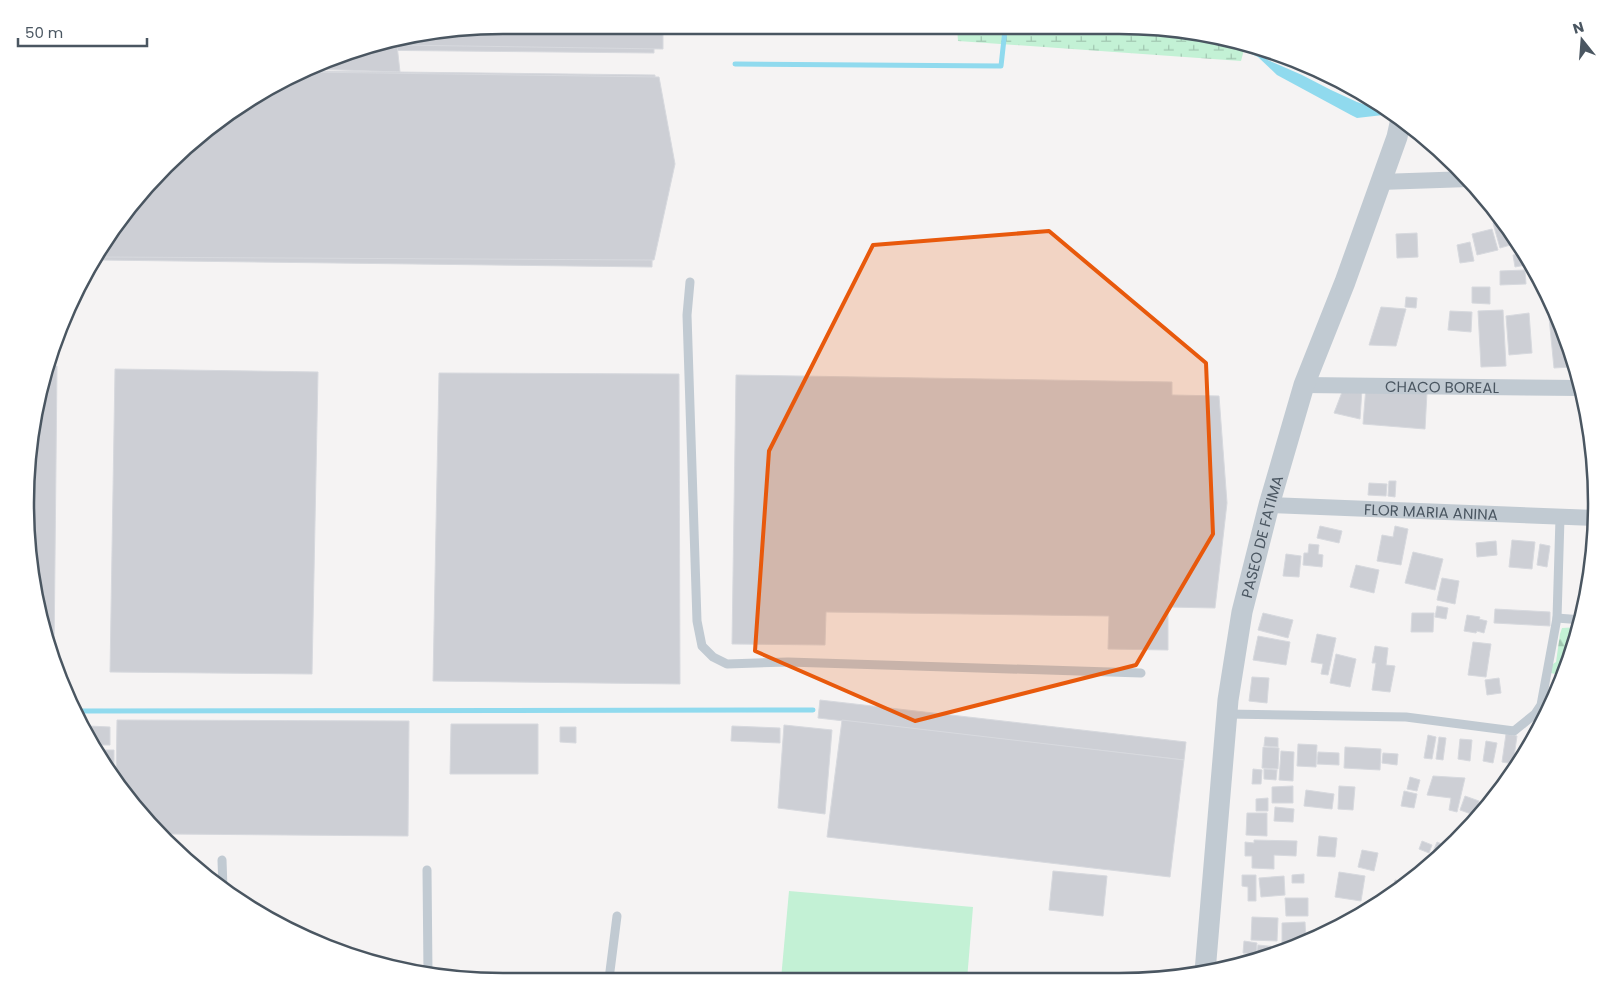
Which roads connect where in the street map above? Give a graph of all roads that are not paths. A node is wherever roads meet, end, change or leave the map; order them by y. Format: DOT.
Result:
graph roads {
  1 [pos="1399,128"];
  2 [pos="1459,179"];
  3 [pos="1380,182"];
  4 [pos="690,282"];
  5 [pos="1304,385"];
  6 [pos="1573,388"];
  7 [pos="1268,505"];
  8 [pos="1560,518"];
  9 [pos="1588,518"];
  10 [pos="1556,618"];
  11 [pos="1573,619"];
  12 [pos="1141,673"];
  13 [pos="1227,714"];
  14 [pos="222,860"];
  15 [pos="427,870"];
  16 [pos="223,879"];
  17 [pos="618,916"];
  18 [pos="1206,965"];
  19 [pos="428,967"];
  20 [pos="610,973"];
  1 -- 3 [label="street, PASEO DE FATIMA"];
  2 -- 3 [label="street"];
  3 -- 5 [label="street, PASEO DE FATIMA"];
  4 -- 12 [label="lane"];
  5 -- 6 [label="street, CHACO BOREAL"];
  5 -- 7 [label="street, PASEO DE FATIMA"];
  7 -- 8 [label="street, FLOR MARIA ANINA"];
  7 -- 13 [label="street, PASEO DE FATIMA"];
  8 -- 9 [label="street, FLOR MARIA ANINA"];
  8 -- 10 [label="lane"];
  10 -- 11 [label="lane"];
  10 -- 13 [label="lane"];
  13 -- 18 [label="street, PASEO DE FATIMA"];
  14 -- 16 [label="lane"];
  15 -- 19 [label="lane"];
  17 -- 20 [label="lane"];
}
